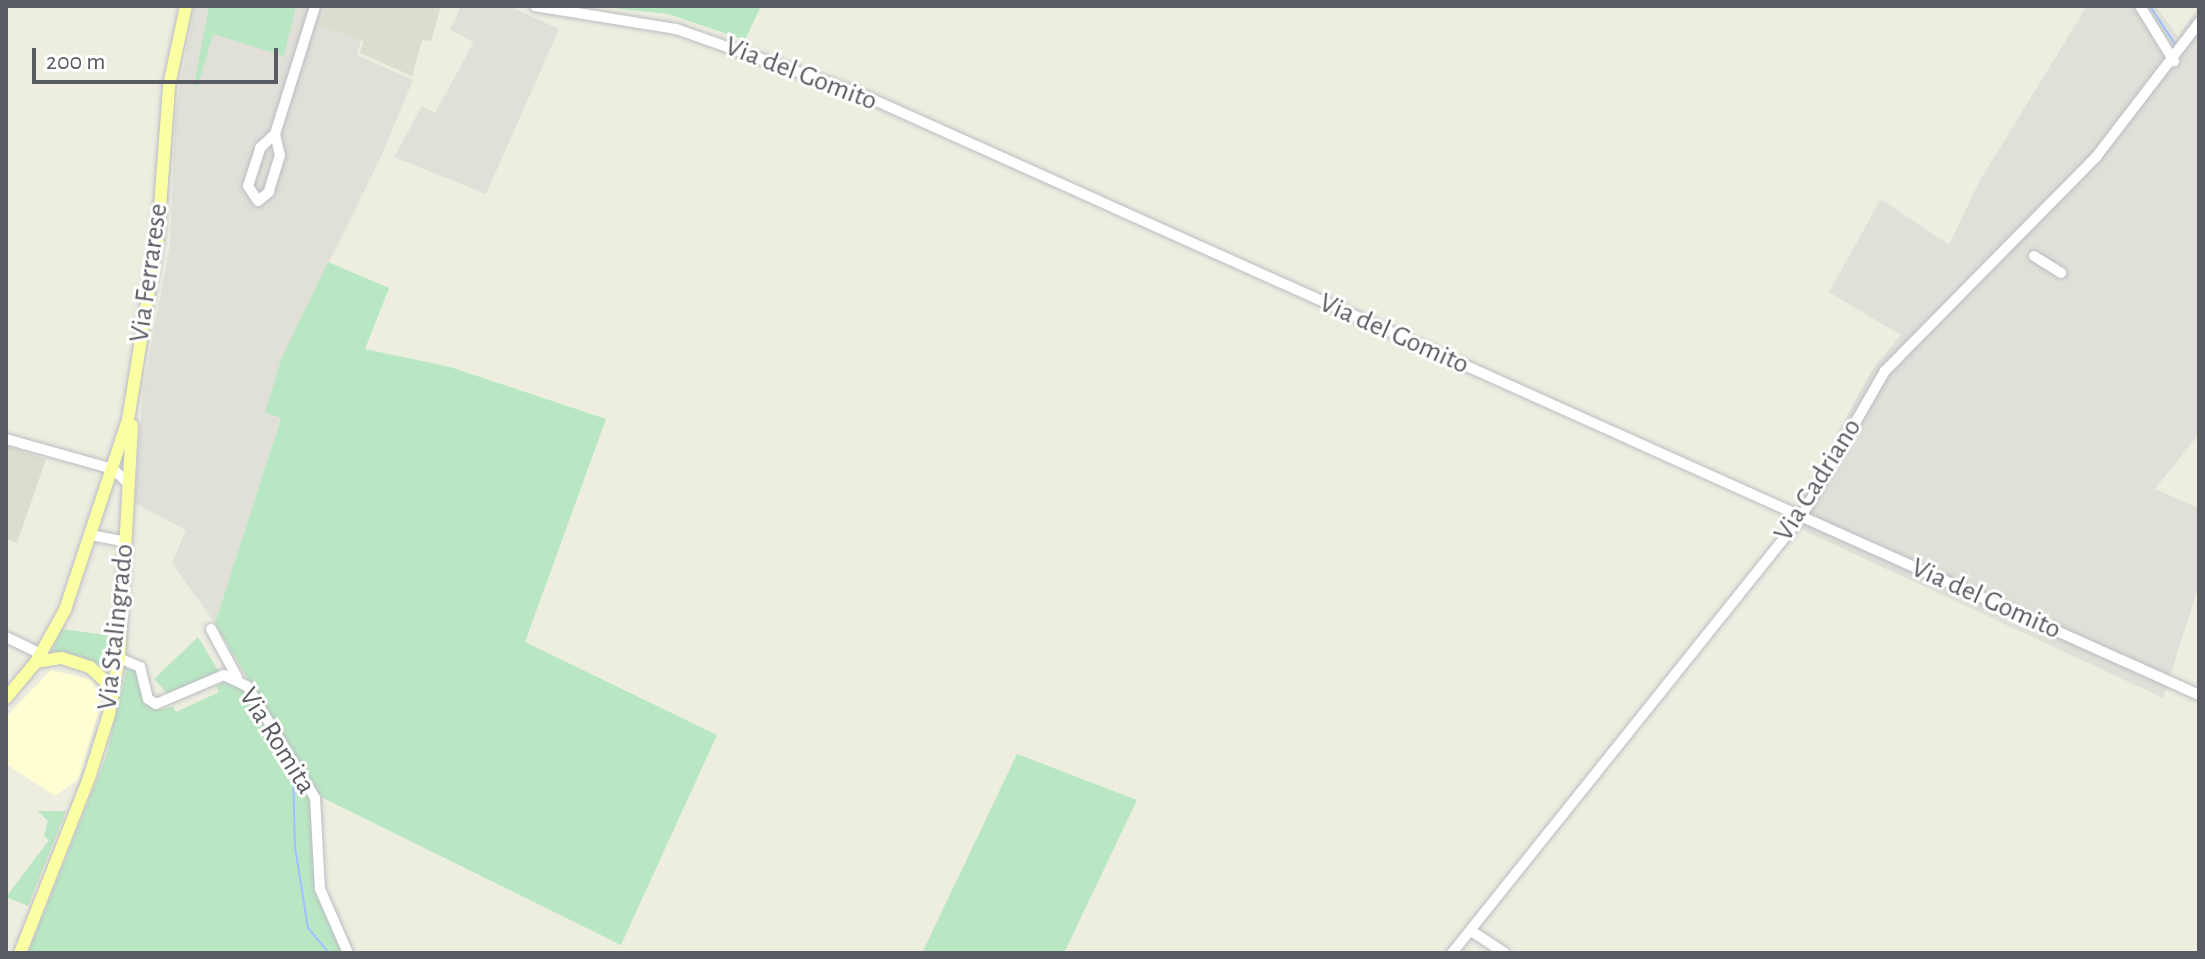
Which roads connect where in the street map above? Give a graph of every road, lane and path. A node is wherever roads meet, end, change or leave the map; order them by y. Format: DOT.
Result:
graph roads {
  1 [pos="186,6"];
  2 [pos="315,6"];
  3 [pos="535,6"];
  4 [pos="2140,6"];
  5 [pos="577,9"];
  6 [pos="2199,23"];
  7 [pos="2174,61"];
  8 [pos="275,134"];
  9 [pos="2034,256"];
  10 [pos="2061,273"];
  11 [pos="134,382"];
  12 [pos="6,439"];
  13 [pos="113,469"];
  14 [pos="129,484"];
  15 [pos="1801,517"];
  16 [pos="91,535"];
  17 [pos="126,542"];
  18 [pos="211,629"];
  19 [pos="6,637"];
  20 [pos="39,658"];
  21 [pos="119,658"];
  22 [pos="237,677"];
  23 [pos="2199,695"];
  24 [pos="6,698"];
  25 [pos="109,714"];
  26 [pos="1471,931"];
  27 [pos="20,953"];
  28 [pos="348,953"];
  29 [pos="1452,953"];
  30 [pos="1505,953"];
  1 -- 11 [label="main road, Via Ferrarese"];
  2 -- 8 [label="street"];
  3 -- 5 [label="street, Via del Gomito"];
  4 -- 7 [label="street"];
  5 -- 15 [label="street, Via del Gomito"];
  6 -- 7 [label="street, Via Cadriano"];
  7 -- 15 [label="street, Via Cadriano"];
  8 -- 8 [label="street"];
  9 -- 10 [label="street"];
  11 -- 13 [label="main road, Via Ferrarese"];
  11 -- 14 [label="main road, Via Stalingrado"];
  12 -- 13 [label="street"];
  13 -- 14 [label="street"];
  13 -- 16 [label="main road, Via Ferrarese"];
  14 -- 17 [label="main road, Via Stalingrado"];
  15 -- 23 [label="street, Via del Gomito"];
  15 -- 26 [label="street, Via Cadriano"];
  16 -- 17 [label="street"];
  16 -- 20 [label="main road, Via Ferrarese"];
  17 -- 21 [label="main road, Via Stalingrado"];
  18 -- 22 [label="street"];
  19 -- 20 [label="street"];
  20 -- 24 [label="main road, Via Ferrarese"];
  20 -- 25 [label="main road"];
  21 -- 22 [label="street, Via Romita"];
  21 -- 25 [label="main road, Via Stalingrado"];
  22 -- 28 [label="street, Via Romita"];
  25 -- 27 [label="main road, Via Stalingrado"];
  26 -- 29 [label="street, Via Cadriano"];
  26 -- 30 [label="street"];
}
